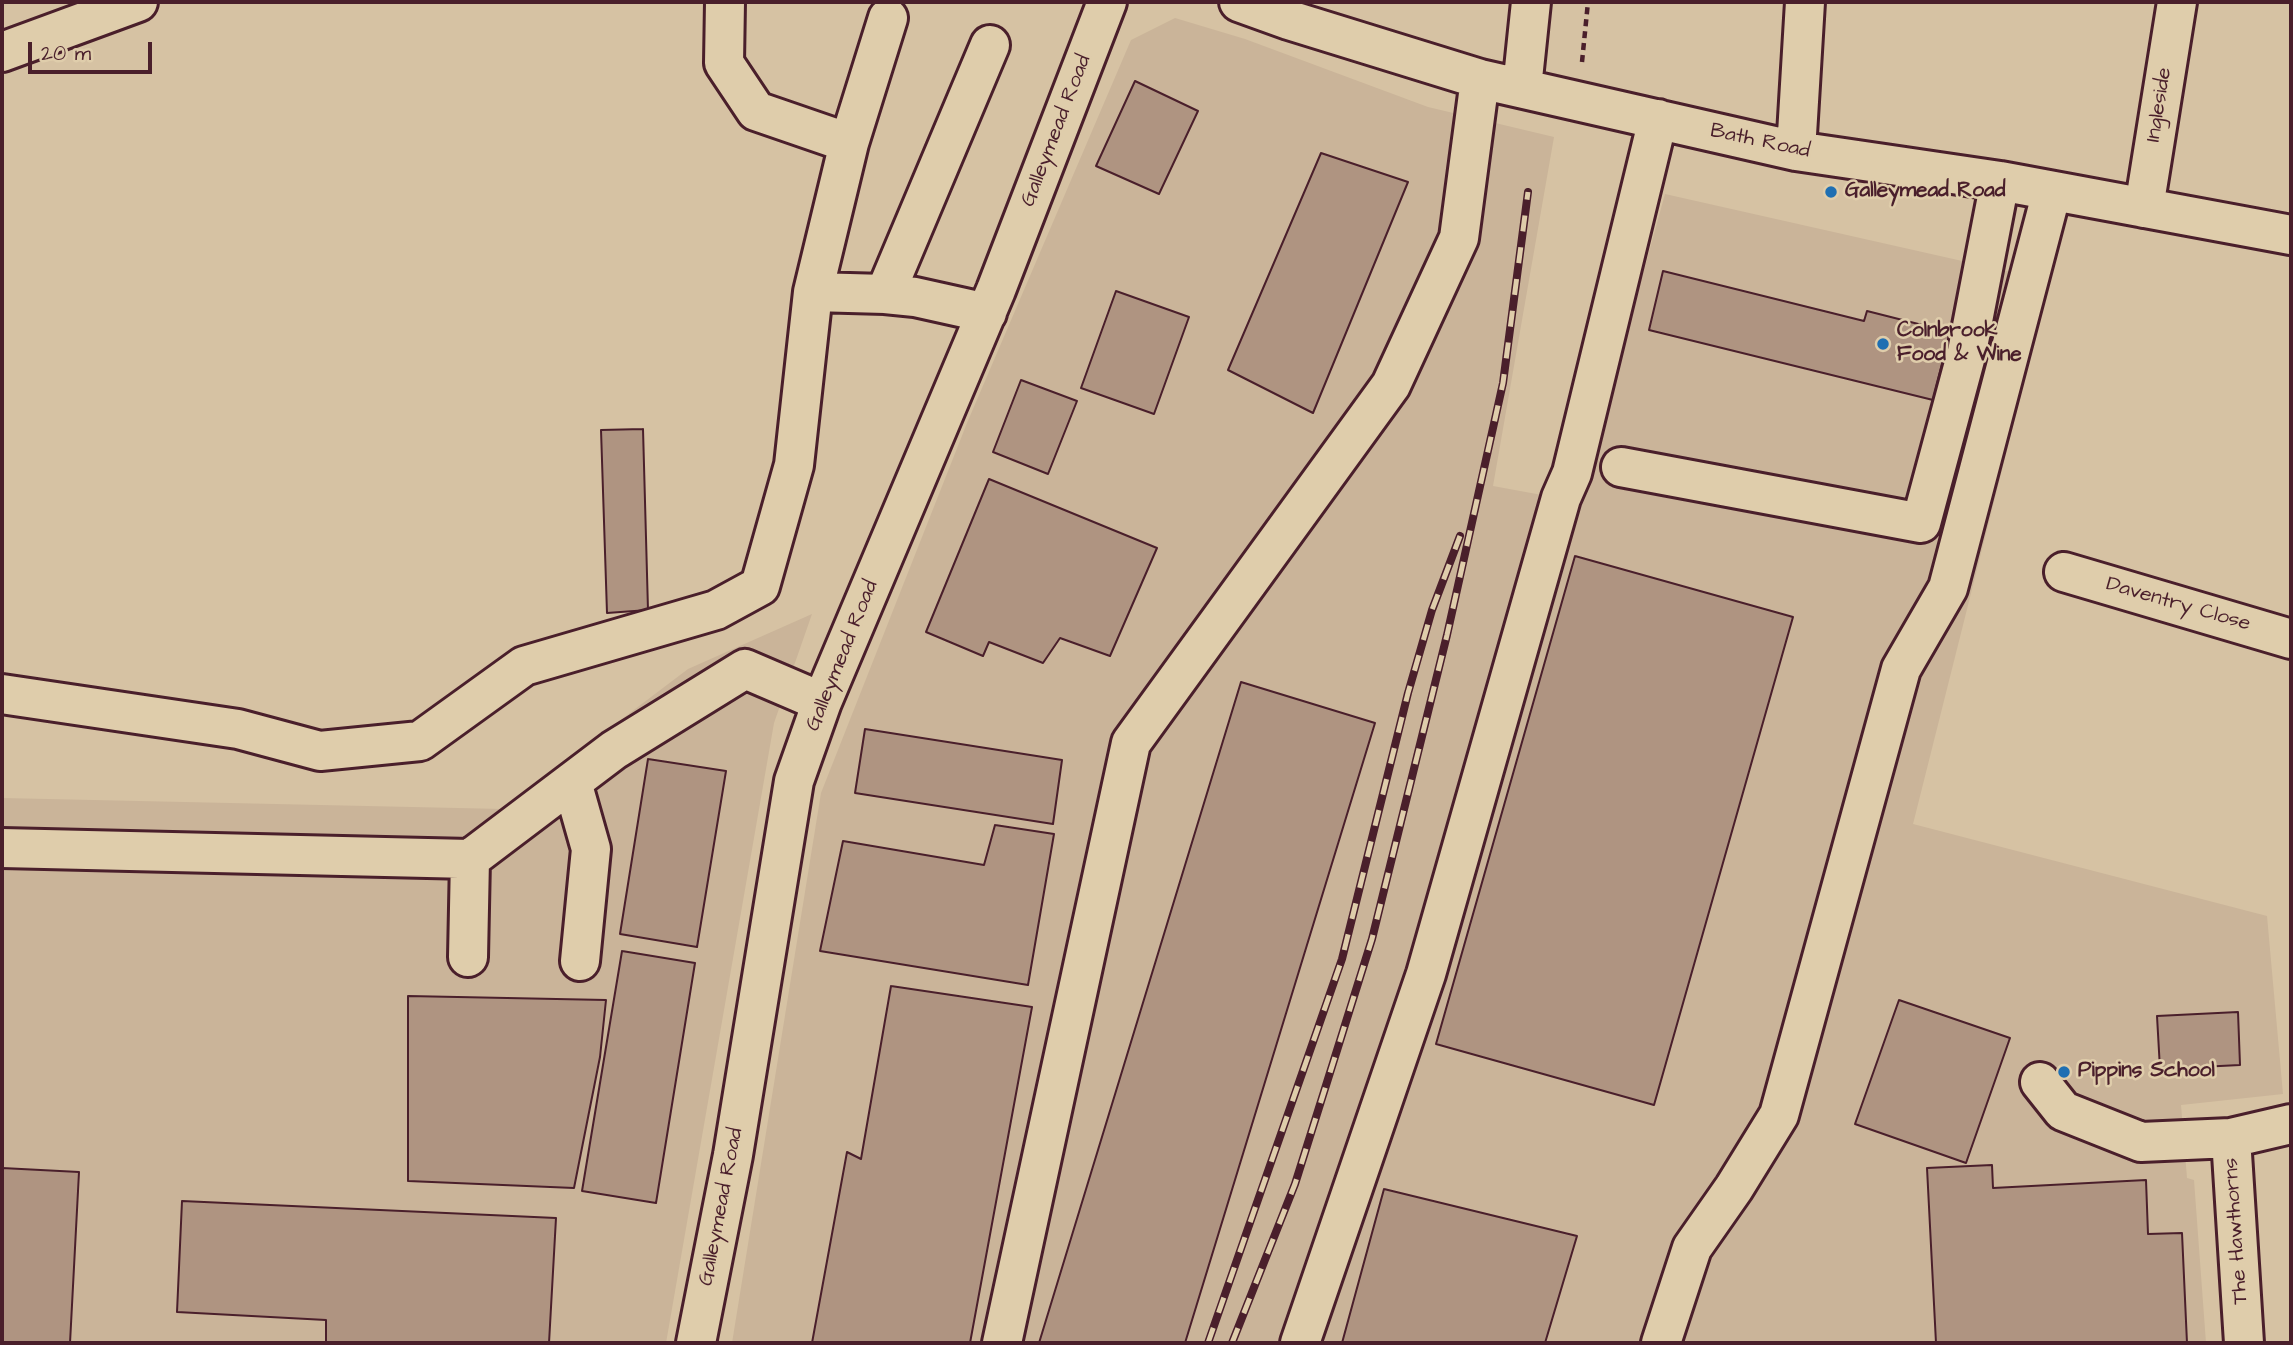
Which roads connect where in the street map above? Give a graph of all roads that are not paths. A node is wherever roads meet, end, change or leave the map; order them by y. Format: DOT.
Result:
graph roads {
  1 [pos="138,2"];
  2 [pos="725,2"];
  3 [pos="1107,2"];
  4 [pos="1239,2"];
  5 [pos="1531,2"];
  6 [pos="1805,2"];
  7 [pos="2177,2"];
  8 [pos="888,18"];
  9 [pos="990,45"];
  10 [pos="2,52"];
  11 [pos="1479,79"];
  12 [pos="1522,88"];
  13 [pos="1658,119"];
  14 [pos="849,143"];
  15 [pos="1796,151"];
  16 [pos="2000,181"];
  17 [pos="2053,191"];
  18 [pos="2144,208"];
  19 [pos="2291,235"];
  20 [pos="813,292"];
  21 [pos="885,294"];
  22 [pos="986,313"];
  23 [pos="1620,467"];
  24 [pos="2064,572"];
  25 [pos="2291,639"];
  26 [pos="2,694"];
  27 [pos="822,702"];
  28 [pos="572,782"];
  29 [pos="2,848"];
  30 [pos="470,859"];
  31 [pos="468,957"];
  32 [pos="580,961"];
  33 [pos="2040,1082"];
  34 [pos="2291,1124"];
  35 [pos="2231,1138"];
  36 [pos="695,1343"];
  37 [pos="1002,1343"];
  38 [pos="1300,1343"];
  39 [pos="1661,1343"];
  40 [pos="2244,1343"];
  1 -- 10 [label="street"];
  2 -- 14 [label="street"];
  3 -- 22 [label="street, Galleymead Road"];
  4 -- 11 [label="street, Bath Road"];
  5 -- 12 [label="street"];
  6 -- 15 [label="street"];
  7 -- 18 [label="street, Ingleside"];
  8 -- 14 [label="street"];
  9 -- 21 [label="street"];
  11 -- 12 [label="street, Bath Road"];
  11 -- 37 [label="street"];
  12 -- 13 [label="street, Bath Road"];
  13 -- 15 [label="street, Bath Road"];
  13 -- 38 [label="street"];
  14 -- 20 [label="street"];
  15 -- 16 [label="street, Bath Road"];
  16 -- 17 [label="street, Bath Road"];
  16 -- 23 [label="street"];
  17 -- 18 [label="street, Bath Road"];
  17 -- 39 [label="street"];
  18 -- 19 [label="street, Bath Road"];
  20 -- 21 [label="street"];
  20 -- 26 [label="street"];
  21 -- 22 [label="street"];
  22 -- 27 [label="street, Galleymead Road"];
  24 -- 25 [label="street, Daventry Close"];
  27 -- 28 [label="street"];
  27 -- 36 [label="street, Galleymead Road"];
  28 -- 30 [label="street"];
  28 -- 32 [label="street"];
  29 -- 30 [label="street"];
  30 -- 31 [label="street"];
  33 -- 35 [label="street"];
  34 -- 35 [label="street, The Hawthorns"];
  35 -- 40 [label="street, The Hawthorns"];
}
